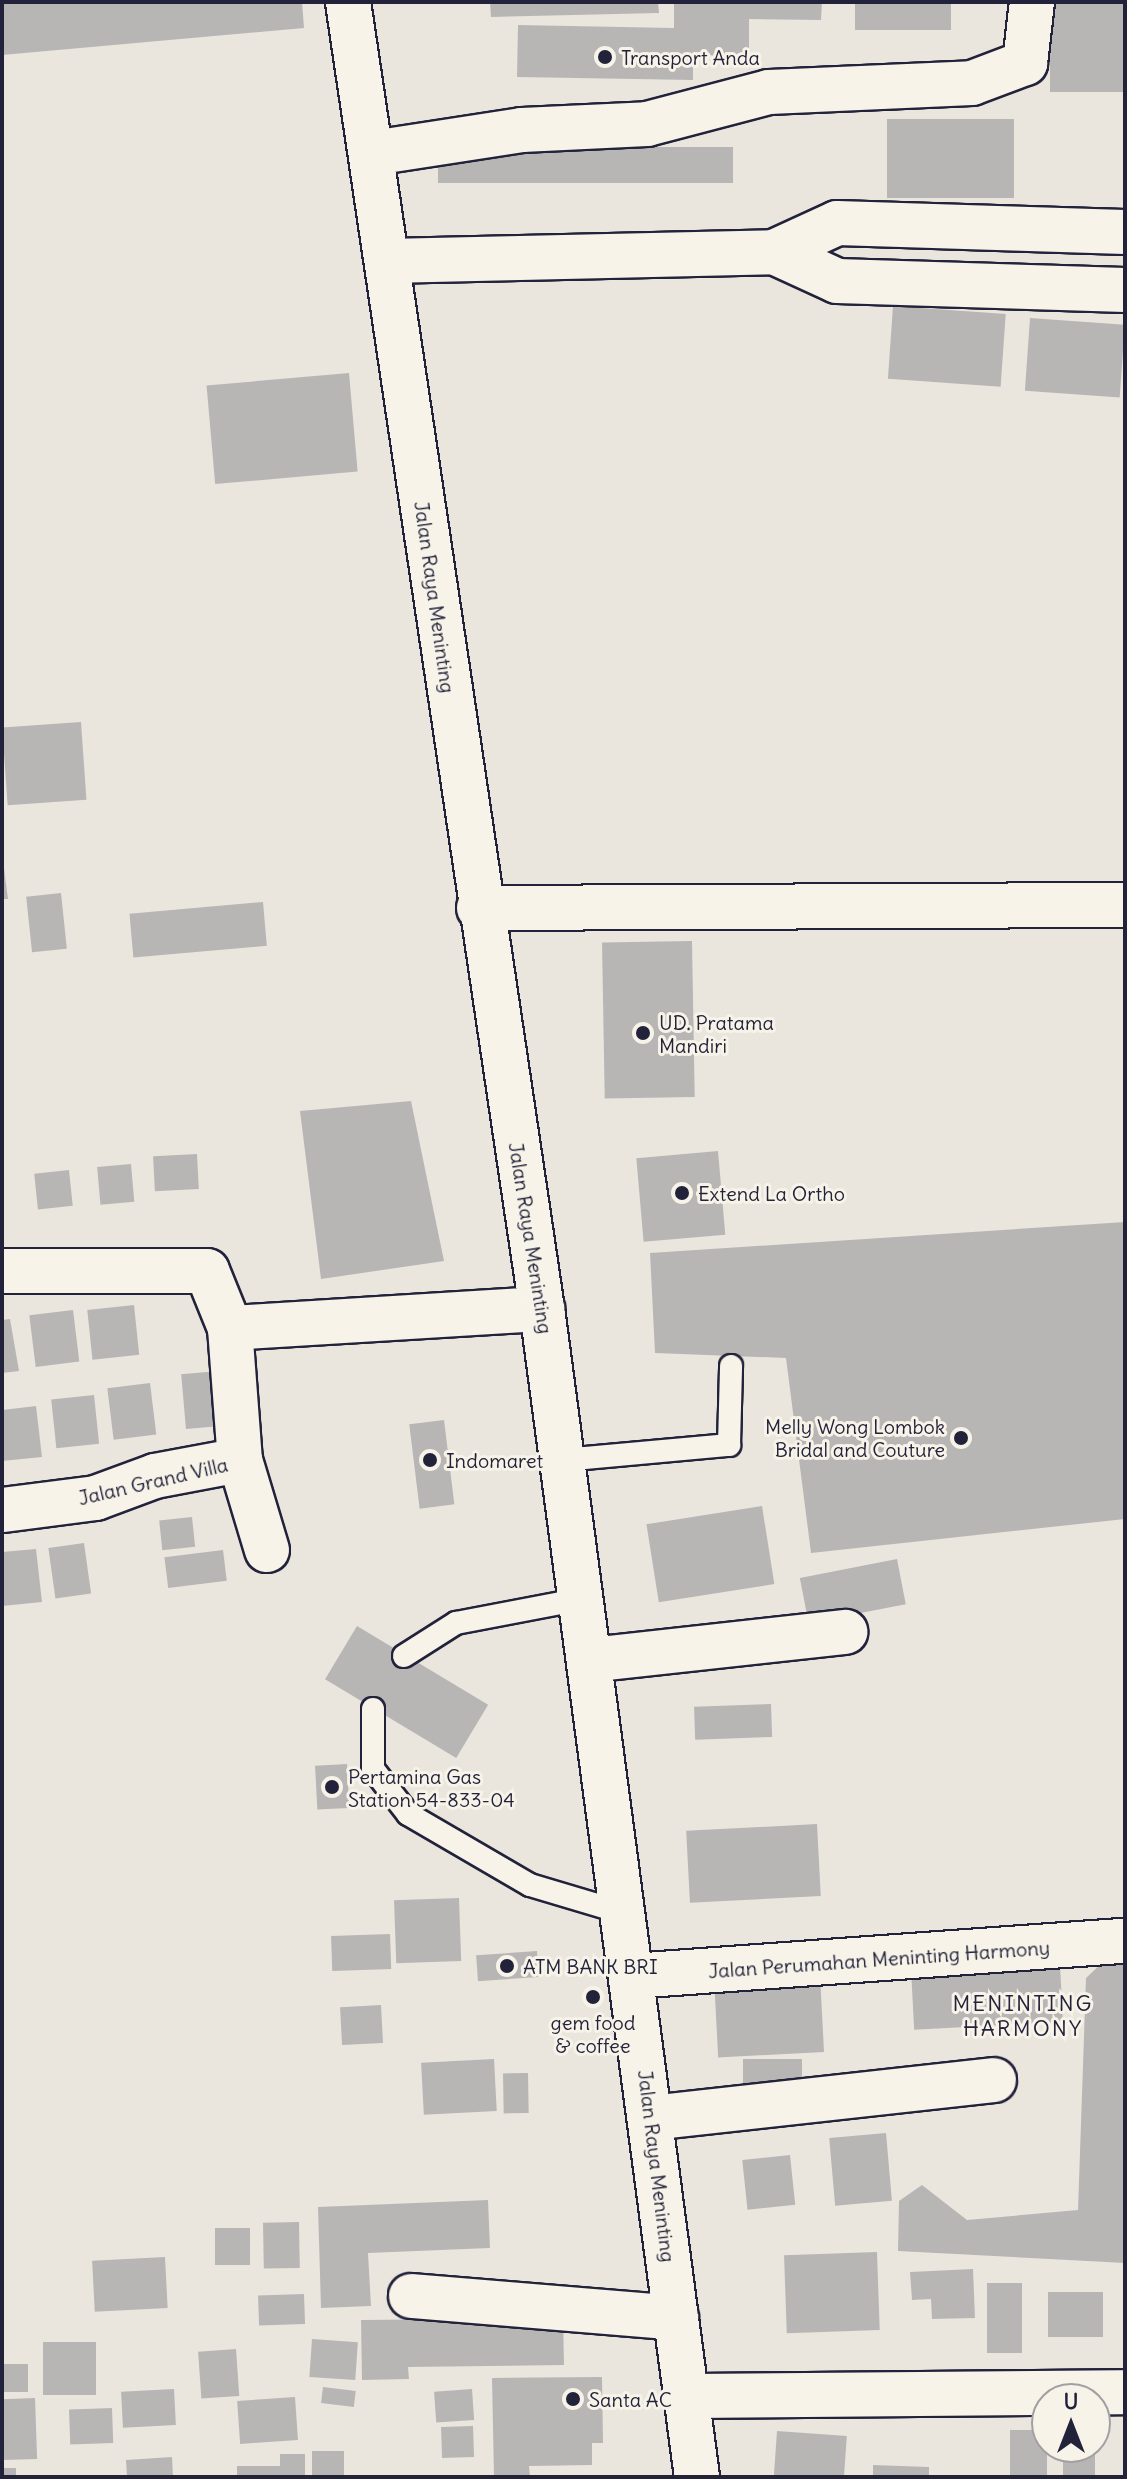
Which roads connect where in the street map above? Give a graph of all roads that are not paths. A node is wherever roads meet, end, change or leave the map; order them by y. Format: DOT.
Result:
graph roads {
  1 [pos="348,2"];
  2 [pos="1032,2"];
  3 [pos="373,153"];
  4 [pos="875,225"];
  5 [pos="1125,232"];
  6 [pos="774,252"];
  7 [pos="387,261"];
  8 [pos="872,283"];
  9 [pos="1125,290"];
  10 [pos="1125,905"];
  11 [pos="479,908"];
  12 [pos="2,1271"];
  13 [pos="542,1309"];
  14 [pos="230,1328"];
  15 [pos="731,1366"];
  16 [pos="240,1460"];
  17 [pos="563,1460"];
  18 [pos="2,1510"];
  19 [pos="267,1550"];
  20 [pos="582,1599"];
  21 [pos="845,1632"];
  22 [pos="404,1656"];
  23 [pos="590,1660"];
  24 [pos="373,1709"];
  25 [pos="624,1913"];
  26 [pos="1125,1941"];
  27 [pos="632,1976"];
  28 [pos="994,2080"];
  29 [pos="651,2118"];
  30 [pos="411,2296"];
  31 [pos="676,2318"];
  32 [pos="1125,2392"];
  33 [pos="685,2396"];
  34 [pos="697,2477"];
  1 -- 3 [label="main road, Jalan Raya Meninting"];
  2 -- 3 [label="main road"];
  3 -- 7 [label="main road, Jalan Raya Meninting"];
  4 -- 5 [label="main road"];
  4 -- 6 [label="main road"];
  4 -- 8 [label="main road"];
  6 -- 7 [label="main road"];
  6 -- 8 [label="main road"];
  7 -- 11 [label="main road, Jalan Raya Meninting"];
  8 -- 9 [label="main road"];
  10 -- 11 [label="main road"];
  11 -- 13 [label="main road, Jalan Raya Meninting"];
  12 -- 14 [label="main road, Jalan Grand Villa"];
  13 -- 14 [label="main road"];
  13 -- 17 [label="main road, Jalan Raya Meninting"];
  14 -- 16 [label="main road, Jalan Grand Villa"];
  15 -- 17 [label="lane"];
  16 -- 18 [label="main road, Jalan Grand Villa"];
  16 -- 19 [label="main road"];
  17 -- 20 [label="main road, Jalan Raya Meninting"];
  20 -- 22 [label="lane"];
  20 -- 23 [label="main road, Jalan Raya Meninting"];
  21 -- 23 [label="main road"];
  23 -- 25 [label="main road, Jalan Raya Meninting"];
  24 -- 25 [label="lane"];
  25 -- 27 [label="main road, Jalan Raya Meninting"];
  26 -- 27 [label="main road, Jalan Perumahan Meninting Harmony"];
  27 -- 29 [label="main road, Jalan Raya Meninting"];
  28 -- 29 [label="main road"];
  29 -- 31 [label="main road, Jalan Raya Meninting"];
  30 -- 31 [label="main road"];
  31 -- 33 [label="main road, Jalan Raya Meninting"];
  32 -- 33 [label="main road"];
  33 -- 34 [label="main road, Jalan Raya Meninting"];
}
